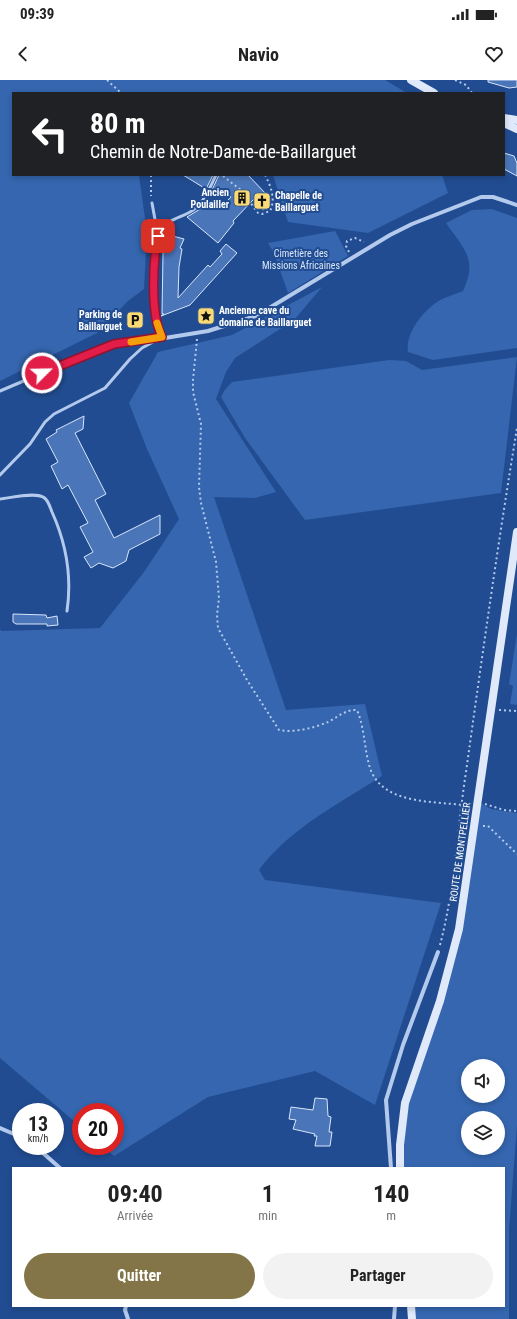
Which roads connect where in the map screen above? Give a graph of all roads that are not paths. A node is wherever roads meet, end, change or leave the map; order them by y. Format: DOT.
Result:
graph roads {
  1 [pos="411,80"];
  2 [pos="432,92"];
  3 [pos="505,118"];
  4 [pos="517,120"];
  5 [pos="505,123"];
  6 [pos="517,129"];
  7 [pos="215,176"];
  8 [pos="152,203"];
  9 [pos="517,205"];
  10 [pos="158,236"];
  11 [pos="162,337"];
  12 [pos="0,391"];
  13 [pos="0,475"];
  14 [pos="0,499"];
  15 [pos="517,532"];
  16 [pos="67,611"];
  17 [pos="438,952"];
  18 [pos="0,1128"];
  19 [pos="12,1133"];
  20 [pos="45,1155"];
  21 [pos="59,1167"];
  22 [pos="391,1167"];
  23 [pos="400,1167"];
  24 [pos="126,1307"];
  25 [pos="395,1307"];
  26 [pos="411,1307"];
  27 [pos="128,1319"];
  28 [pos="394,1319"];
  29 [pos="412,1319"];
  1 -- 2 [label="main road"];
  3 -- 4 [label="main road"];
  5 -- 6 [label="main road"];
  7 -- 10 [label="lane"];
  8 -- 10 [label="lane"];
  9 -- 11 [label="street"];
  10 -- 11 [label="street"];
  11 -- 12 [label="lane"];
  11 -- 13 [label="lane"];
  14 -- 16 [label="lane"];
  15 -- 23 [label="main road, ROUTE DE MONTPELLIER"];
  17 -- 22 [label="street"];
  18 -- 19 [label="street"];
  20 -- 21 [label="street"];
  24 -- 27 [label="street"];
  25 -- 28 [label="street"];
  26 -- 29 [label="main road"];
}
